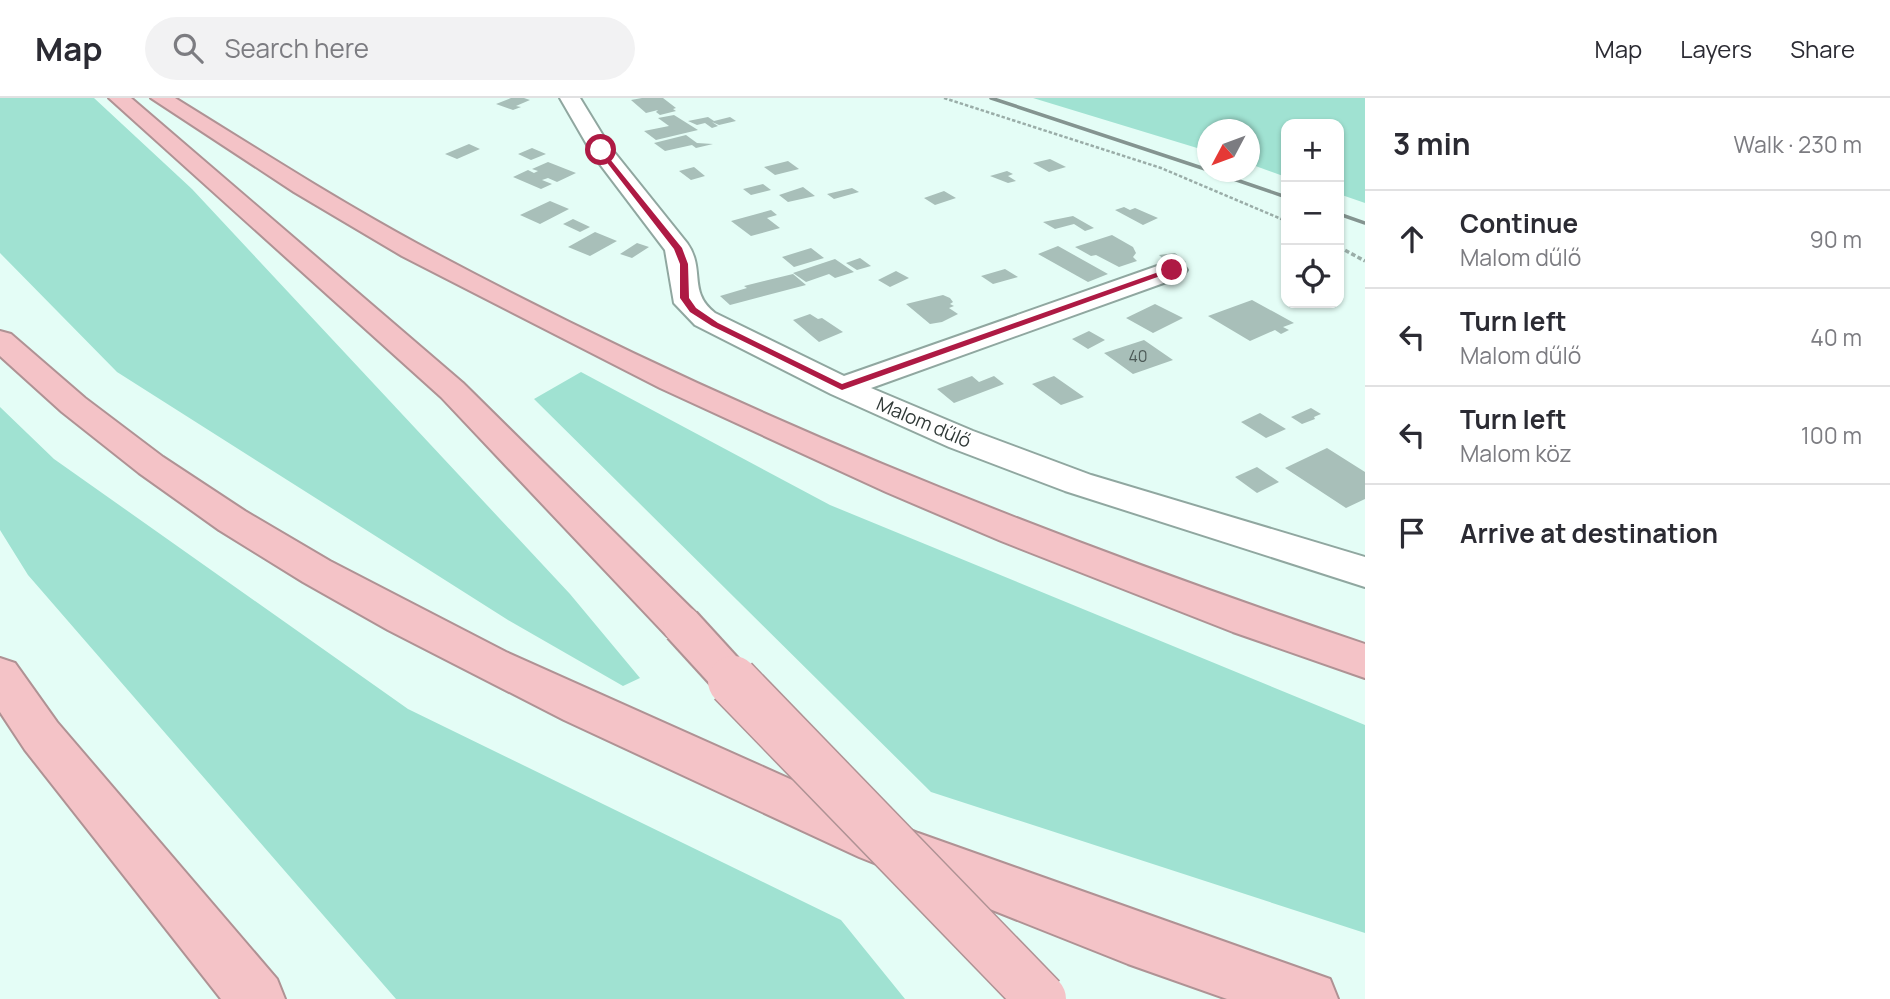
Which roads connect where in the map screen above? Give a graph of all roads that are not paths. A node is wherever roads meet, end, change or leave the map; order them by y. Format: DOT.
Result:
graph roads {
  1 [pos="119,98"];
  2 [pos="161,98"];
  3 [pos="570,98"];
  4 [pos="1172,270"];
  5 [pos="0,340"];
  6 [pos="842,387"];
  7 [pos="1365,572"];
  8 [pos="1365,661"];
  9 [pos="0,676"];
  10 [pos="257,999"];
  11 [pos="1041,999"];
  12 [pos="1310,999"];
  1 -- 11 [label="highway, bridge"];
  2 -- 8 [label="highway"];
  3 -- 6 [label="street, Malom dűlő"];
  4 -- 6 [label="street"];
  5 -- 12 [label="highway"];
  6 -- 7 [label="street, Malom dűlő"];
  9 -- 10 [label="highway"];
}
